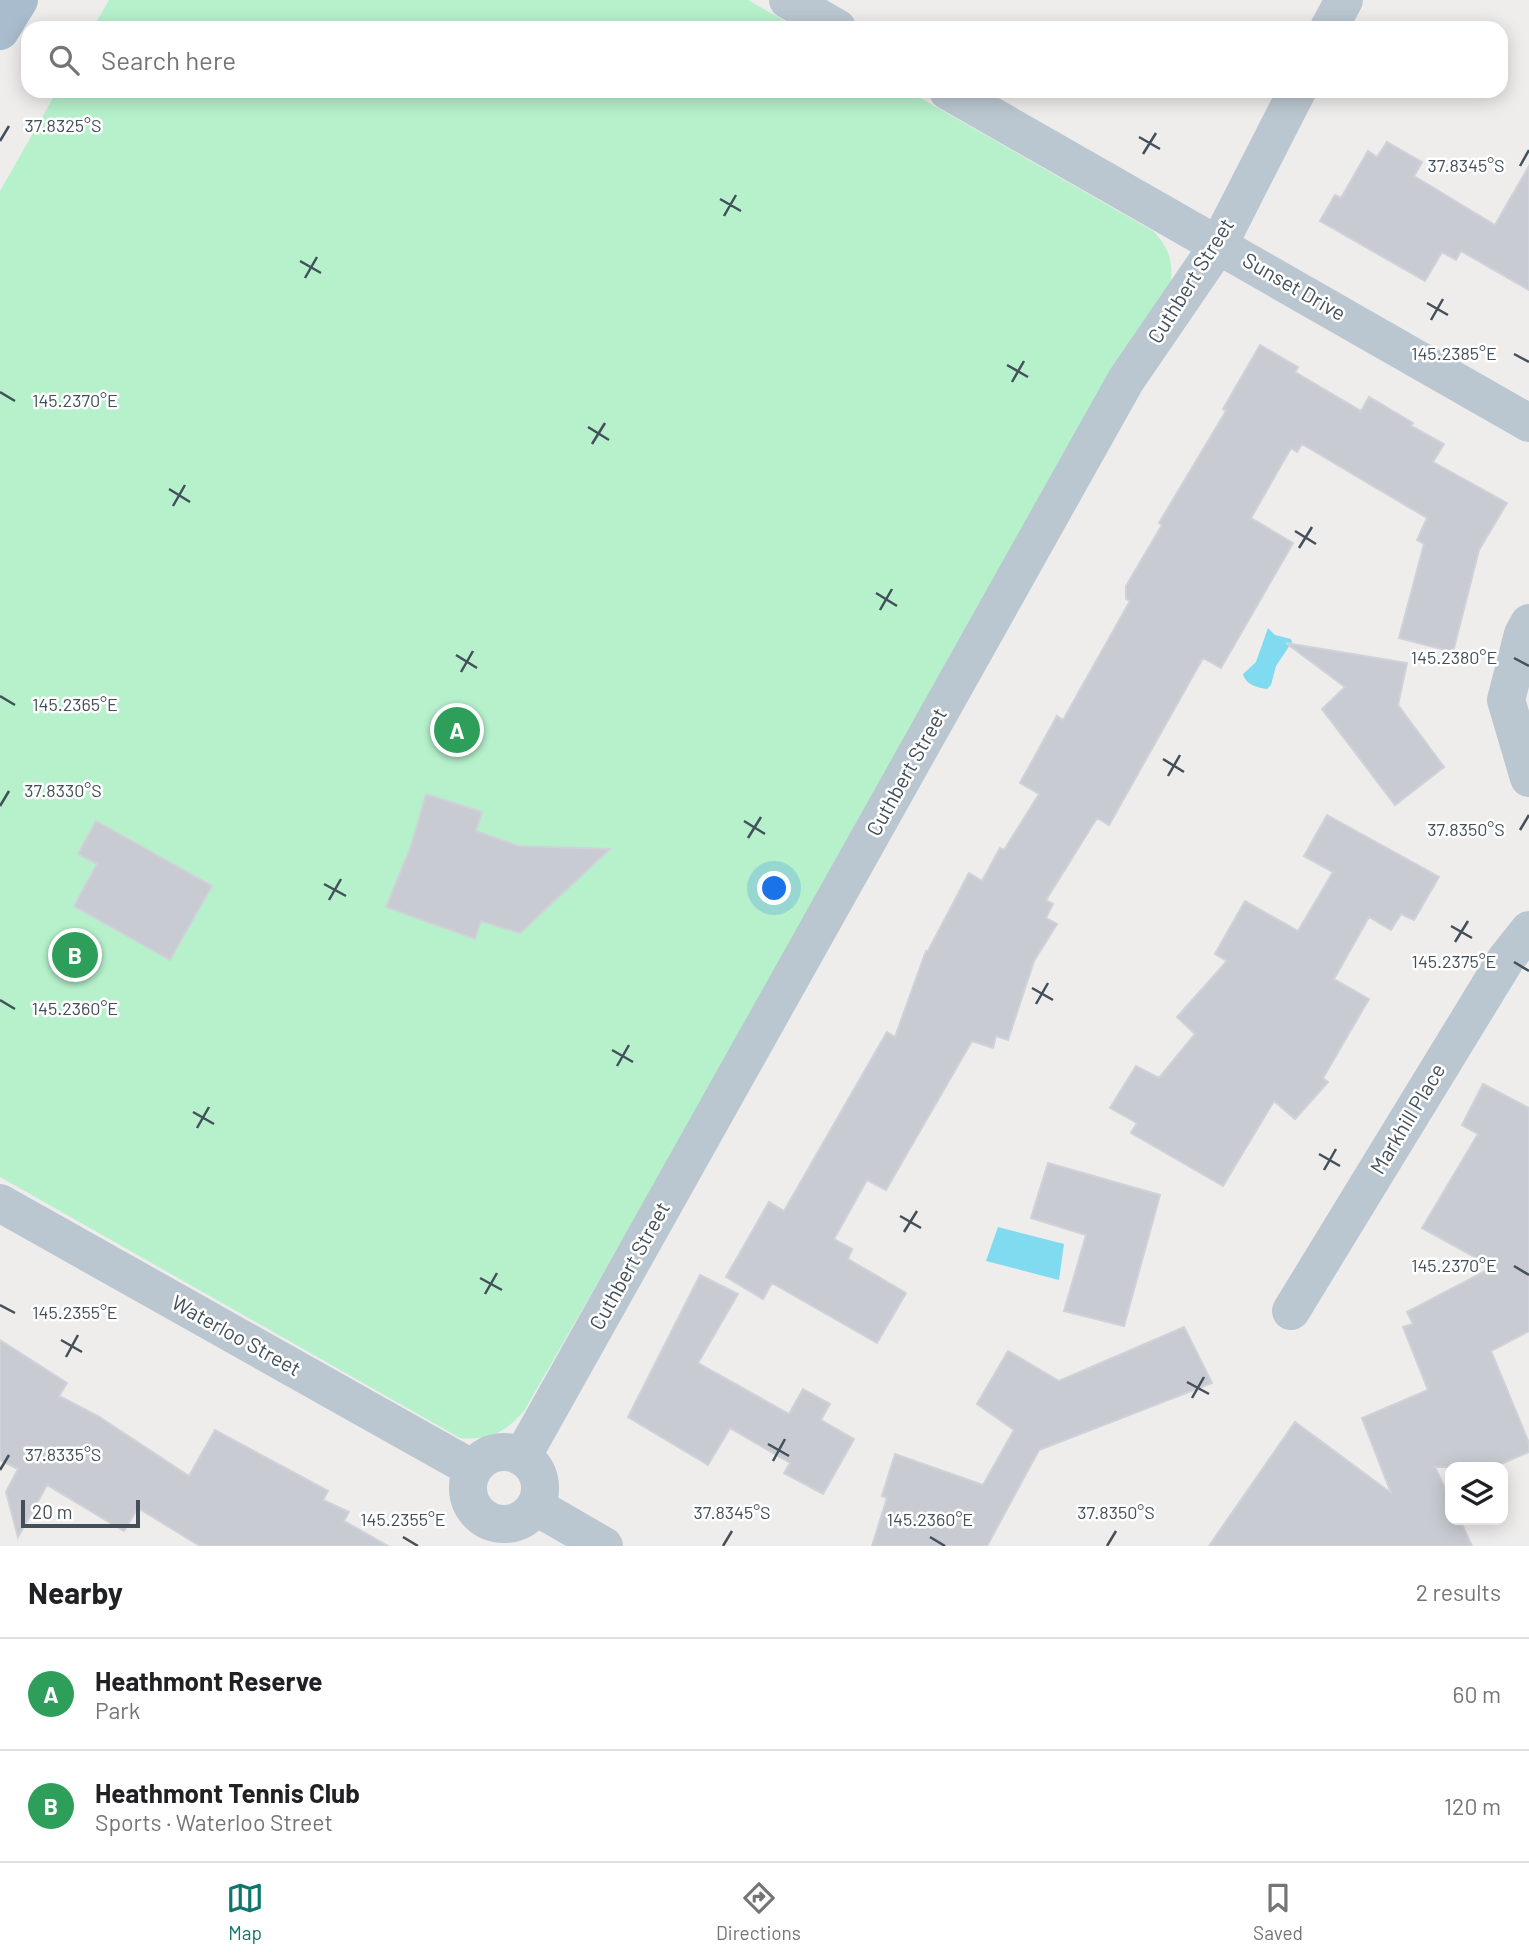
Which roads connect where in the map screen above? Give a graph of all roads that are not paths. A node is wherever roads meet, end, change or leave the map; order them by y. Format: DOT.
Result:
graph roads {
  1 [pos="19,0"];
  2 [pos="788,0"];
  3 [pos="1344,0"];
  4 [pos="825,21"];
  5 [pos="1333,21"];
  6 [pos="0,30"];
  7 [pos="960,98"];
  8 [pos="1293,98"];
  9 [pos="1219,244"];
  10 [pos="1529,423"];
  11 [pos="1529,623"];
  12 [pos="1529,778"];
  13 [pos="1529,930"];
  14 [pos="0,1203"];
  15 [pos="1292,1311"];
  16 [pos="523,1457"];
  17 [pos="473,1469"];
  18 [pos="535,1506"];
  19 [pos="478,1533"];
  20 [pos="604,1546"];
  1 -- 6 [label="main road"];
  2 -- 4 [label="street"];
  3 -- 5 [label="street"];
  7 -- 9 [label="street, Sunset Drive"];
  8 -- 9 [label="street, Cuthbert Street"];
  9 -- 10 [label="street, Sunset Drive"];
  9 -- 16 [label="street, Cuthbert Street"];
  11 -- 12 [label="street"];
  13 -- 15 [label="street, Markhill Place"];
  14 -- 17 [label="street, Waterloo Street"];
  16 -- 17 [label="street"];
  16 -- 18 [label="street"];
  17 -- 19 [label="street"];
  18 -- 19 [label="street"];
  18 -- 20 [label="street"];
}
